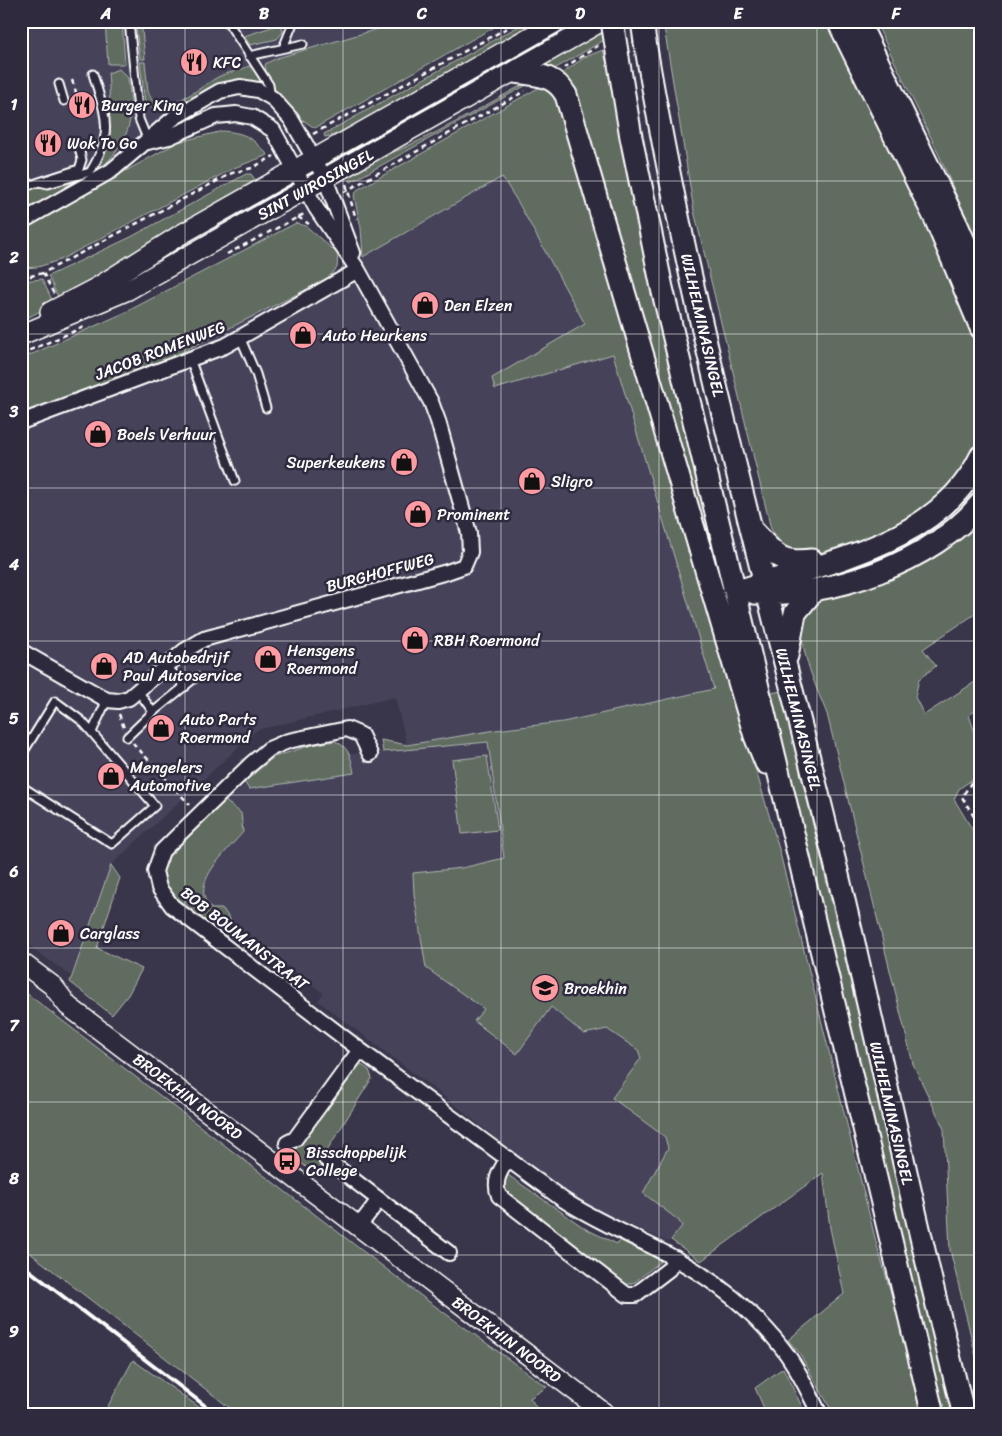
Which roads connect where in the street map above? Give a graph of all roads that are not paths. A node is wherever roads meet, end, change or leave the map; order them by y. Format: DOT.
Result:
graph roads {
  1 [pos="129,21"];
  2 [pos="226,21"];
  3 [pos="294,21"];
  4 [pos="558,21"];
  5 [pos="602,21"];
  6 [pos="612,21"];
  7 [pos="642,21"];
  8 [pos="838,21"];
  9 [pos="858,21"];
  10 [pos="303,44"];
  11 [pos="283,48"];
  12 [pos="249,56"];
  13 [pos="515,72"];
  14 [pos="93,74"];
  15 [pos="59,84"];
  16 [pos="272,98"];
  17 [pos="64,101"];
  18 [pos="148,142"];
  19 [pos="79,148"];
  20 [pos="316,160"];
  21 [pos="295,171"];
  22 [pos="325,178"];
  23 [pos="39,182"];
  24 [pos="21,188"];
  25 [pos="304,189"];
  26 [pos="21,222"];
  27 [pos="358,270"];
  28 [pos="981,280"];
  29 [pos="981,328"];
  30 [pos="21,330"];
  31 [pos="21,334"];
  32 [pos="240,337"];
  33 [pos="190,359"];
  34 [pos="266,408"];
  35 [pos="21,422"];
  36 [pos="981,456"];
  37 [pos="235,481"];
  38 [pos="981,503"];
  39 [pos="752,531"];
  40 [pos="849,557"];
  41 [pos="766,588"];
  42 [pos="814,590"];
  43 [pos="735,592"];
  44 [pos="21,652"];
  45 [pos="167,666"];
  46 [pos="786,668"];
  47 [pos="196,677"];
  48 [pos="184,686"];
  49 [pos="138,691"];
  50 [pos="112,700"];
  51 [pos="152,712"];
  52 [pos="92,732"];
  53 [pos="127,737"];
  54 [pos="370,754"];
  55 [pos="21,756"];
  56 [pos="21,786"];
  57 [pos="796,838"];
  58 [pos="21,962"];
  59 [pos="360,1050"];
  60 [pos="288,1143"];
  61 [pos="508,1158"];
  62 [pos="326,1159"];
  63 [pos="378,1201"];
  64 [pos="359,1226"];
  65 [pos="449,1253"];
  66 [pos="675,1258"];
  67 [pos="607,1415"];
  68 [pos="820,1415"];
  69 [pos="933,1415"];
  70 [pos="964,1415"];
  1 -- 18 [label="lane"];
  2 -- 12 [label="lane"];
  3 -- 11 [label="lane"];
  4 -- 20 [label="main road, SINT WIROSINGEL"];
  5 -- 13 [label="main road, SINT WIROSINGEL"];
  6 -- 43 [label="main road, WILHELMINASINGEL, bridge"];
  7 -- 39 [label="main road, WILHELMINASINGEL, bridge"];
  8 -- 29 [label="main road"];
  9 -- 28 [label="main road"];
  10 -- 11 [label="lane"];
  11 -- 12 [label="lane"];
  12 -- 16 [label="lane"];
  13 -- 22 [label="main road, SINT WIROSINGEL"];
  13 -- 57 [label="main road"];
  14 -- 23 [label="lane"];
  15 -- 17 [label="lane"];
  16 -- 18 [label="street"];
  16 -- 20 [label="street, BURGHOFFWEG"];
  18 -- 21 [label="street, BURGHOFFWEG"];
  18 -- 26 [label="street"];
  19 -- 23 [label="lane"];
  20 -- 21 [label="main road, SINT WIROSINGEL"];
  20 -- 22 [label="street, BURGHOFFWEG"];
  21 -- 25 [label="street, BURGHOFFWEG"];
  21 -- 30 [label="main road, SINT WIROSINGEL"];
  22 -- 25 [label="main road, SINT WIROSINGEL"];
  22 -- 27 [label="street, BURGHOFFWEG"];
  23 -- 24 [label="lane"];
  25 -- 27 [label="street, BURGHOFFWEG"];
  25 -- 31 [label="main road, SINT WIROSINGEL"];
  27 -- 32 [label="street, JACOB ROMENWEG"];
  27 -- 45 [label="street, BURGHOFFWEG"];
  32 -- 33 [label="street, JACOB ROMENWEG"];
  32 -- 34 [label="lane"];
  33 -- 35 [label="street, JACOB ROMENWEG"];
  33 -- 37 [label="lane"];
  36 -- 40 [label="main road"];
  38 -- 42 [label="main road"];
  39 -- 40 [label="main road"];
  39 -- 41 [label="main road, WILHELMINASINGEL"];
  40 -- 41 [label="main road"];
  41 -- 42 [label="main road"];
  41 -- 43 [label="main road"];
  41 -- 46 [label="main road, WILHELMINASINGEL"];
  42 -- 46 [label="main road"];
  43 -- 57 [label="main road, WILHELMINASINGEL"];
  44 -- 50 [label="street"];
  45 -- 48 [label="lane"];
  45 -- 49 [label="street, BURGHOFFWEG"];
  46 -- 70 [label="main road, WILHELMINASINGEL"];
  47 -- 48 [label="lane"];
  48 -- 51 [label="lane"];
  49 -- 50 [label="street, BURGHOFFWEG"];
  49 -- 51 [label="lane"];
  50 -- 52 [label="lane"];
  51 -- 53 [label="lane"];
  52 -- 55 [label="lane"];
  52 -- 56 [label="lane"];
  54 -- 59 [label="street, BOB BOUMANSTRAAT"];
  57 -- 69 [label="main road, WILHELMINASINGEL"];
  58 -- 64 [label="main road, BROEKHIN NOORD"];
  59 -- 60 [label="street"];
  59 -- 61 [label="street, BOB BOUMANSTRAAT"];
  61 -- 66 [label="street, BOB BOUMANSTRAAT"];
  61 -- 66 [label="street"];
  62 -- 63 [label="street"];
  63 -- 64 [label="street"];
  63 -- 65 [label="street"];
  64 -- 67 [label="main road, BROEKHIN NOORD"];
  66 -- 68 [label="street, BOB BOUMANSTRAAT"];
}
